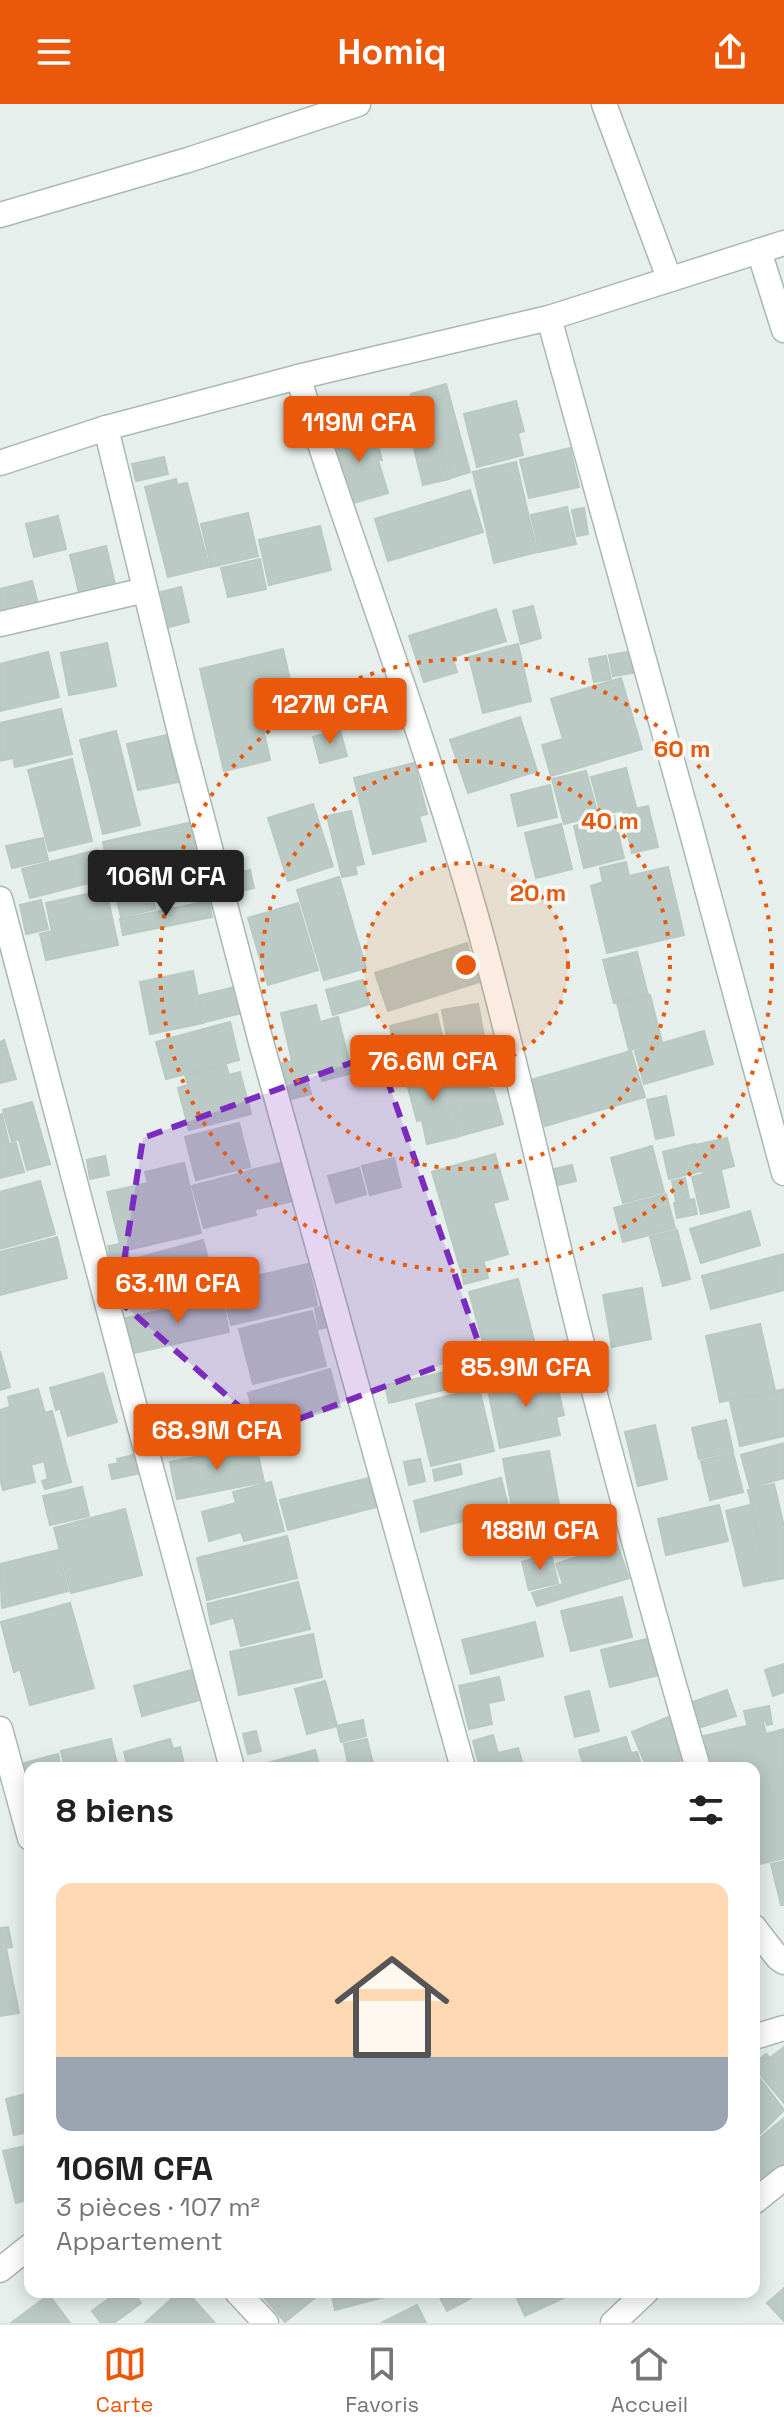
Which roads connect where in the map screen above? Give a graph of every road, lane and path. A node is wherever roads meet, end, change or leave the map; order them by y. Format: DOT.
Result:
graph roads {
  1 [pos="358,104"];
  2 [pos="604,104"];
  3 [pos="0,215"];
  4 [pos="784,243"];
  5 [pos="759,251"];
  6 [pos="669,278"];
  7 [pos="549,318"];
  8 [pos="784,330"];
  9 [pos="298,377"];
  10 [pos="106,428"];
  11 [pos="0,463"];
  12 [pos="145,590"];
  13 [pos="0,624"];
  14 [pos="0,899"];
  15 [pos="784,1173"];
  16 [pos="0,1729"];
  17 [pos="230,1762"];
  18 [pos="461,1762"];
  19 [pos="696,1762"];
  20 [pos="24,1816"];
  21 [pos="760,1935"];
  22 [pos="784,1962"];
  23 [pos="784,2028"];
  24 [pos="760,2035"];
  25 [pos="784,2178"];
  26 [pos="760,2197"];
  27 [pos="24,2251"];
  28 [pos="0,2270"];
  29 [pos="243,2298"];
  30 [pos="640,2298"];
  31 [pos="266,2323"];
  32 [pos="613,2323"];
  1 -- 3 [label="street"];
  2 -- 6 [label="street"];
  4 -- 5 [label="street"];
  5 -- 6 [label="street"];
  5 -- 8 [label="street"];
  6 -- 7 [label="street"];
  7 -- 9 [label="street"];
  7 -- 15 [label="street"];
  9 -- 10 [label="street"];
  9 -- 19 [label="street"];
  10 -- 11 [label="street"];
  10 -- 12 [label="street"];
  12 -- 13 [label="street"];
  12 -- 18 [label="street"];
  14 -- 17 [label="street"];
  16 -- 20 [label="street"];
  21 -- 22 [label="street"];
  23 -- 24 [label="street"];
  25 -- 26 [label="street"];
  27 -- 28 [label="street"];
  29 -- 31 [label="street"];
  30 -- 32 [label="street"];
}
